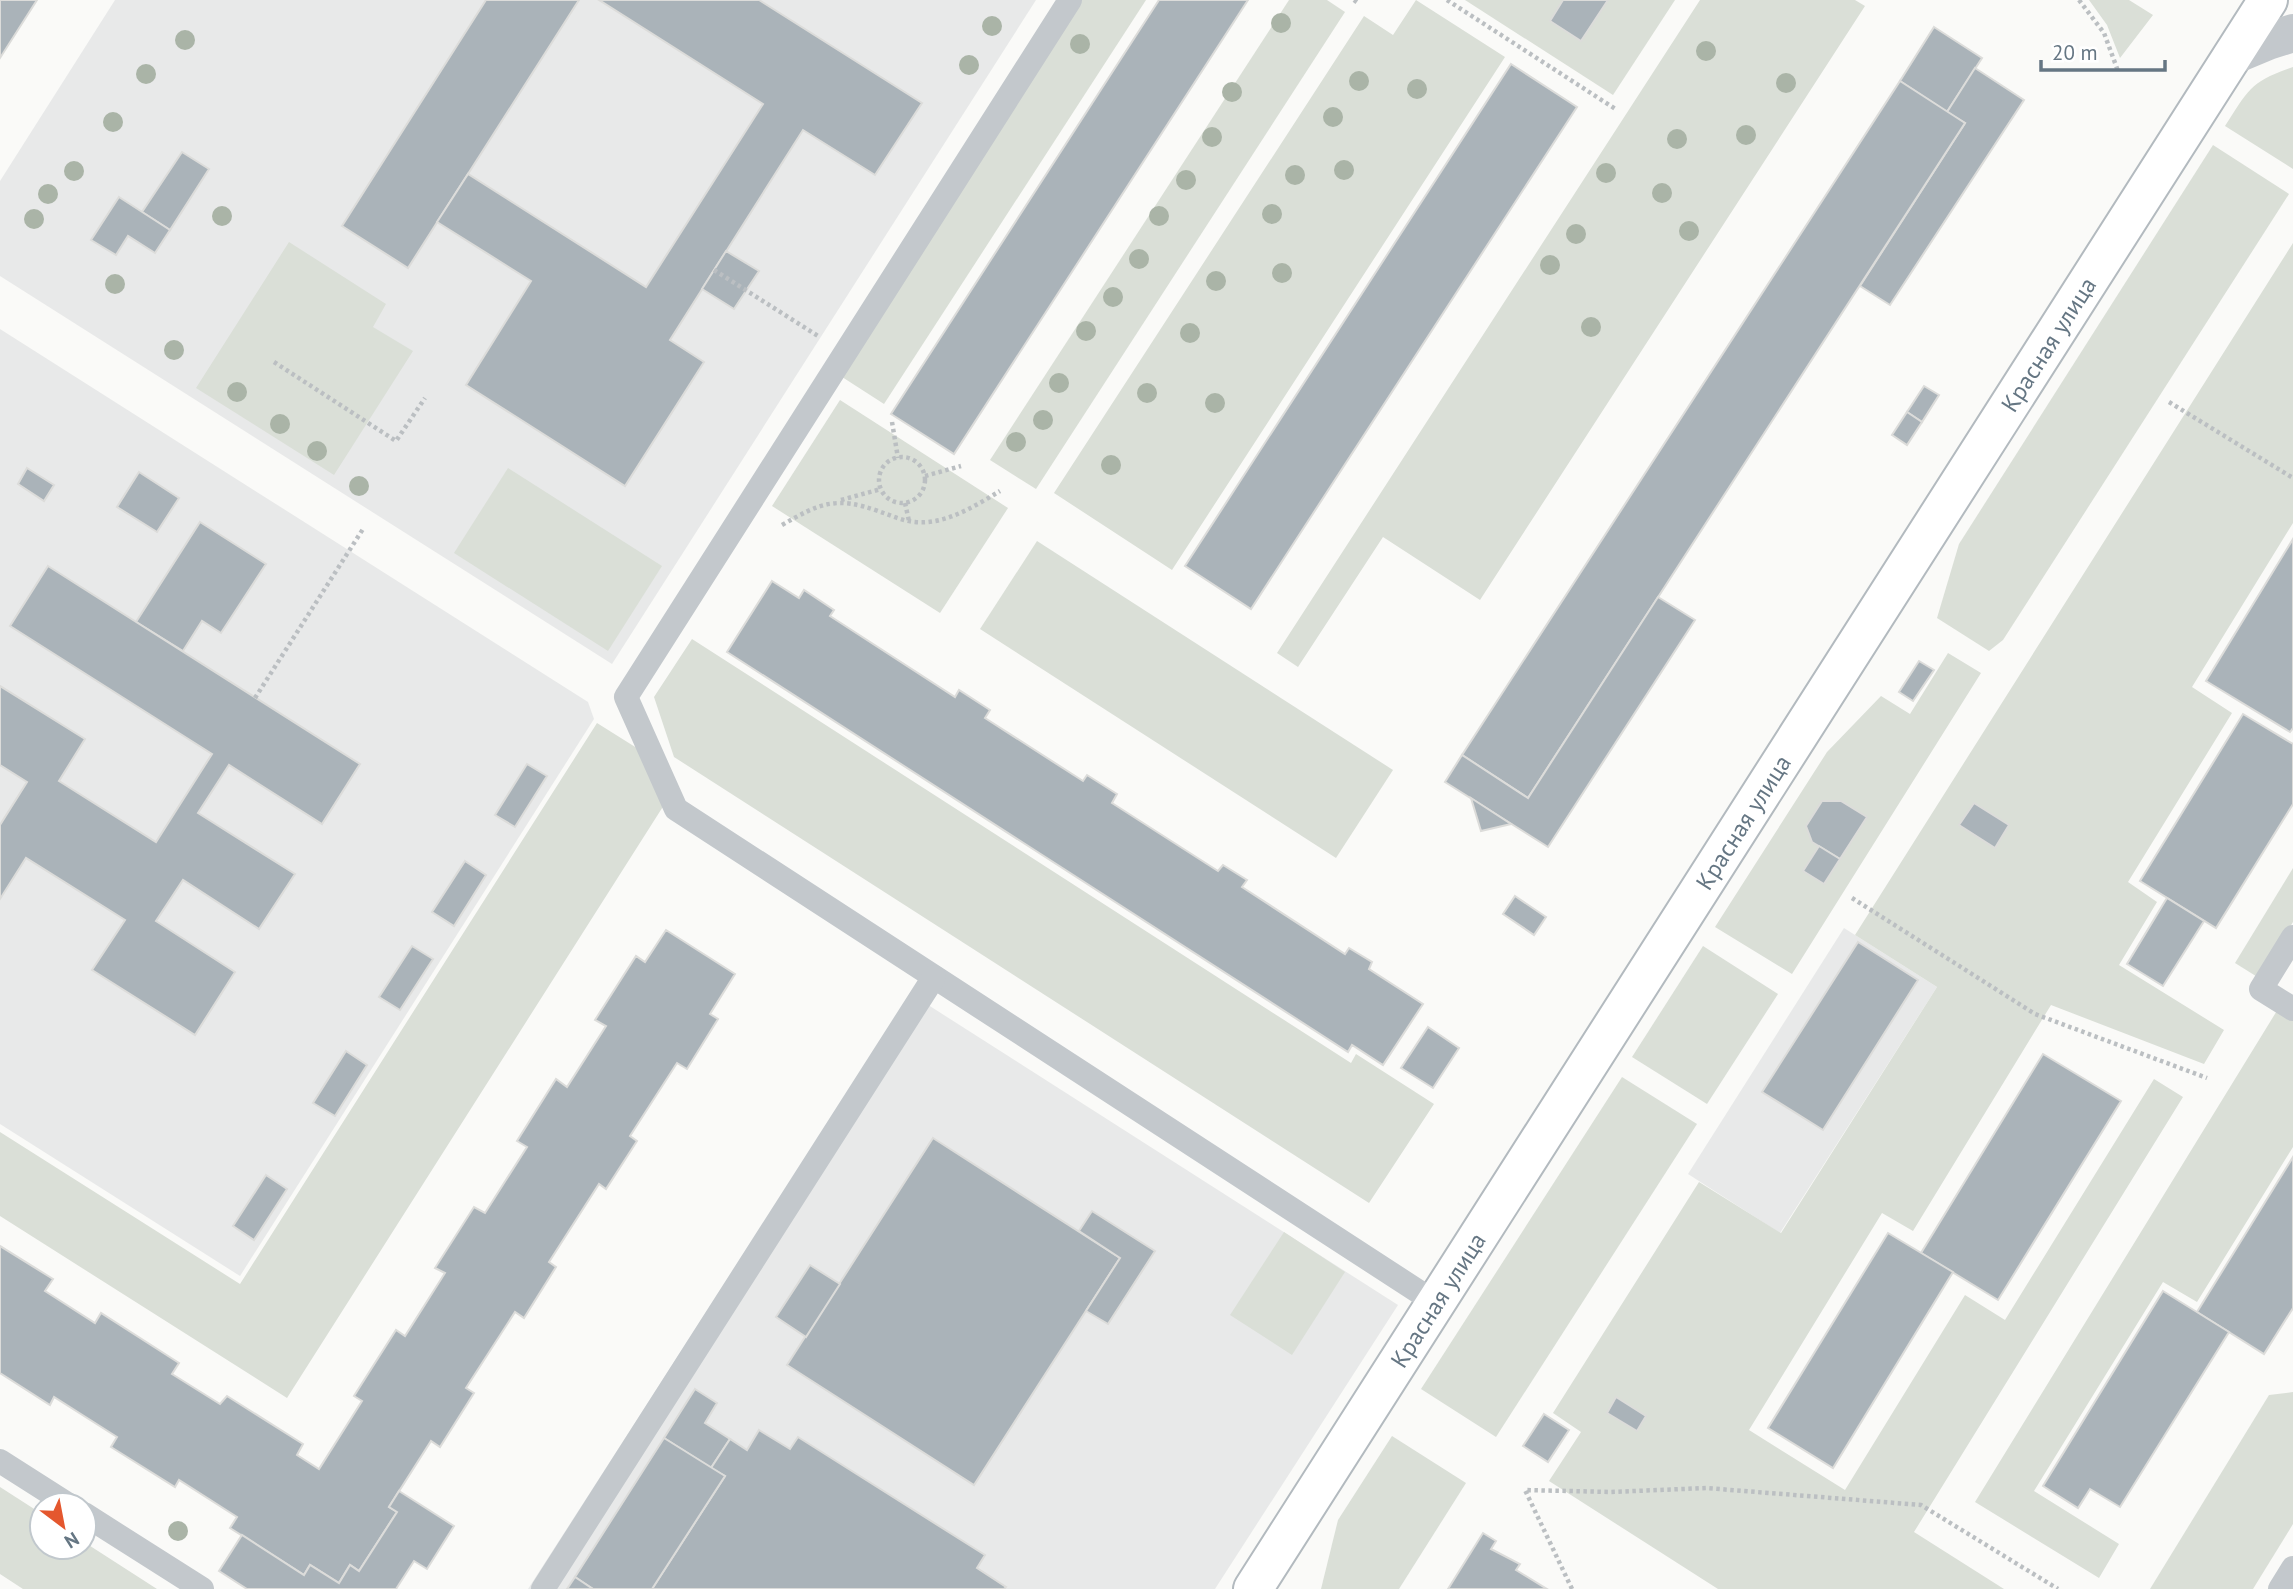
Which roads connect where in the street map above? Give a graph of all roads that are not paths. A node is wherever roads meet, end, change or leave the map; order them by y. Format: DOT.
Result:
graph roads {
  1 [pos="1070,0"];
  2 [pos="2268,0"];
  3 [pos="2293,33"];
  4 [pos="2232,57"];
  5 [pos="2293,937"];
  6 [pos="934,977"];
  7 [pos="2293,1009"];
  8 [pos="1436,1303"];
  9 [pos="0,1461"];
  10 [pos="47,1491"];
  11 [pos="98,1523"];
  12 [pos="2293,1568"];
  13 [pos="202,1589"];
  14 [pos="543,1589"];
  15 [pos="1253,1589"];
  16 [pos="2280,1589"];
  1 -- 6 [label="lane"];
  2 -- 4 [label="street, Красная улица"];
  3 -- 4 [label="street"];
  4 -- 8 [label="street, Красная улица"];
  5 -- 7 [label="lane"];
  6 -- 8 [label="lane"];
  6 -- 14 [label="lane"];
  8 -- 15 [label="street, Красная улица"];
  9 -- 10 [label="lane"];
  11 -- 13 [label="lane"];
  12 -- 16 [label="lane"];
}
